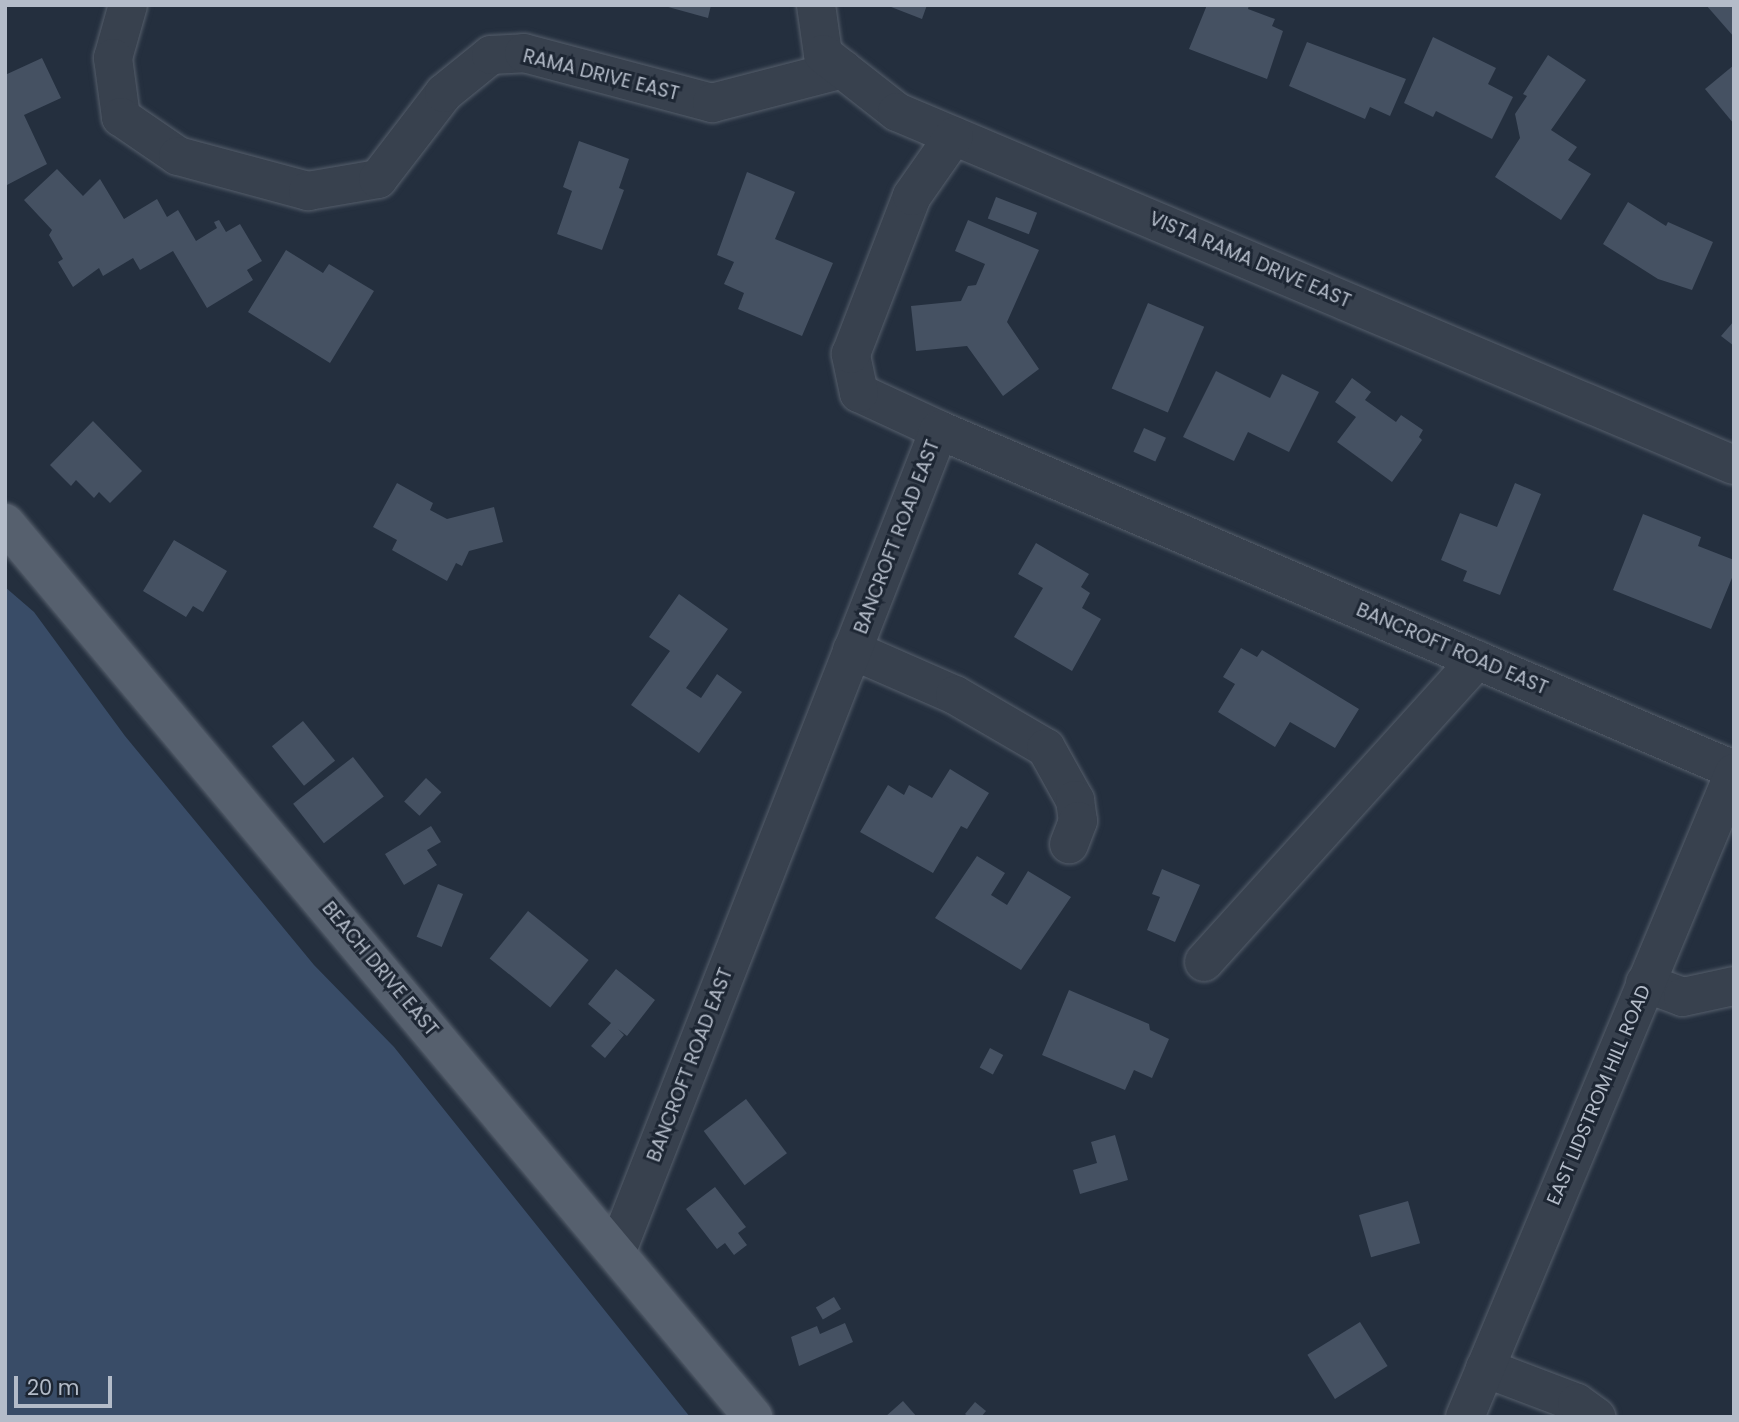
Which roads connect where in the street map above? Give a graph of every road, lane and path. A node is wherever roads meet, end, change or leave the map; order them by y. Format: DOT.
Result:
graph roads {
  1 [pos="128,5"];
  2 [pos="816,5"];
  3 [pos="843,69"];
  4 [pos="954,136"];
  5 [pos="939,430"];
  6 [pos="1734,465"];
  7 [pos="5,523"];
  8 [pos="852,650"];
  9 [pos="1477,660"];
  10 [pos="1734,771"];
  11 [pos="1069,844"];
  12 [pos="1204,962"];
  13 [pos="1646,983"];
  14 [pos="1734,985"];
  15 [pos="616,1253"];
  16 [pos="1485,1368"];
  17 [pos="753,1417"];
  18 [pos="1465,1417"];
  19 [pos="1596,1417"];
  1 -- 3 [label="street, RAMA DRIVE EAST"];
  2 -- 3 [label="street, VISTA RAMA DRIVE EAST"];
  3 -- 4 [label="street, VISTA RAMA DRIVE EAST"];
  4 -- 5 [label="street"];
  4 -- 6 [label="street, VISTA RAMA DRIVE EAST"];
  5 -- 8 [label="street, BANCROFT ROAD EAST"];
  5 -- 9 [label="street, BANCROFT ROAD EAST"];
  7 -- 15 [label="main road, BEACH DRIVE EAST"];
  8 -- 11 [label="street"];
  8 -- 15 [label="street, BANCROFT ROAD EAST"];
  9 -- 10 [label="street, BANCROFT ROAD EAST"];
  9 -- 12 [label="street"];
  10 -- 13 [label="street, EAST LIDSTROM HILL ROAD"];
  13 -- 14 [label="street"];
  13 -- 16 [label="street, EAST LIDSTROM HILL ROAD"];
  15 -- 17 [label="main road, BEACH DRIVE EAST"];
  16 -- 18 [label="street, EAST LIDSTROM HILL ROAD"];
  16 -- 19 [label="street"];
}
